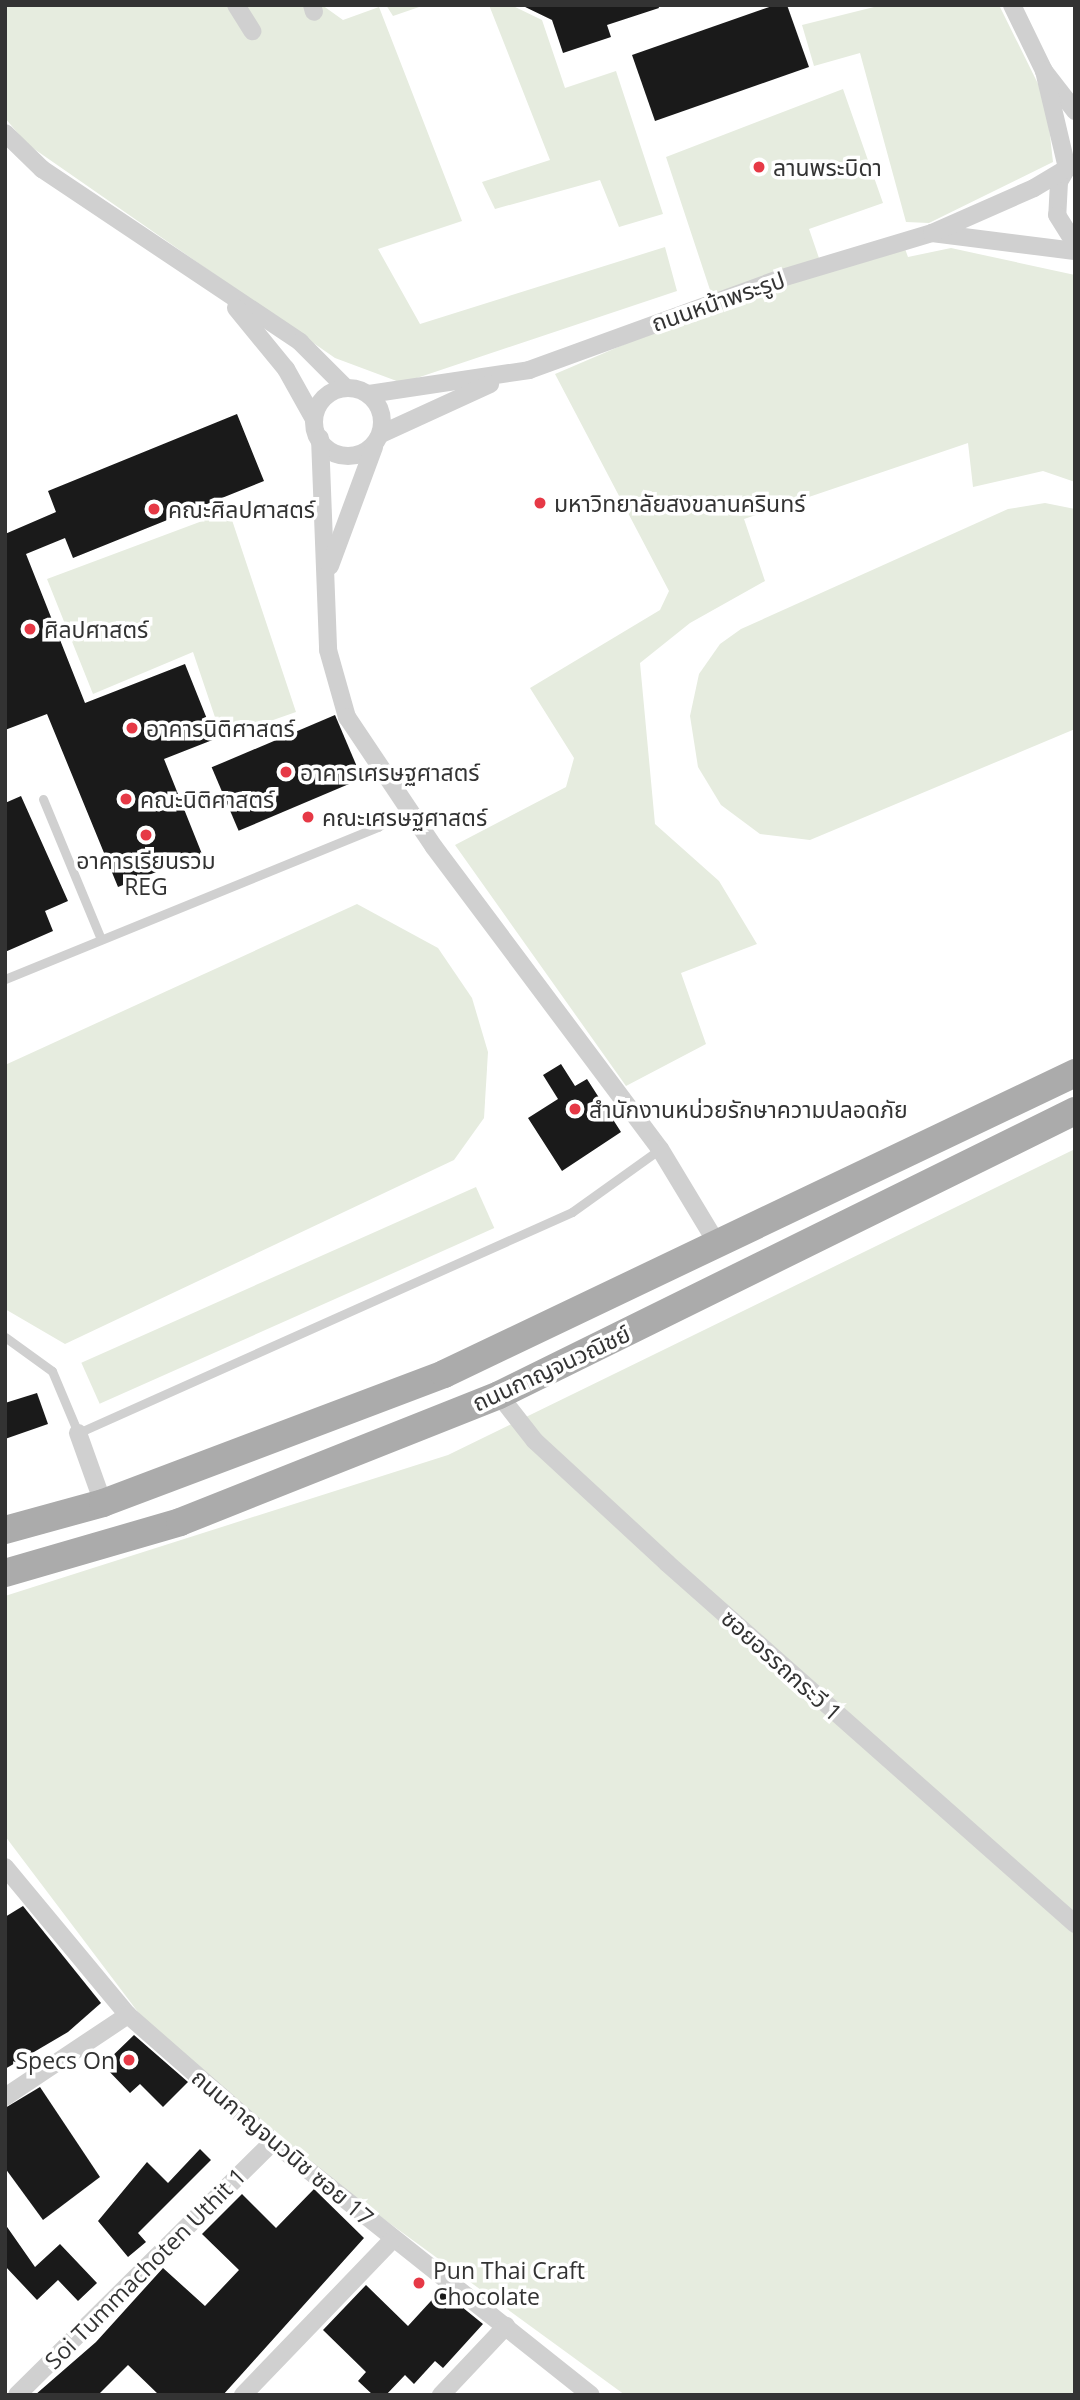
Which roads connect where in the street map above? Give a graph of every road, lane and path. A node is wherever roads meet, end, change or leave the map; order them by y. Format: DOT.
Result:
graph roads {
  1 [pos="236,5"];
  2 [pos="1014,7"];
  3 [pos="252,31"];
  4 [pos="1044,71"];
  5 [pos="1075,111"];
  6 [pos="5,133"];
  7 [pos="1071,164"];
  8 [pos="932,233"];
  9 [pos="1075,244"];
  10 [pos="1075,251"];
  11 [pos="222,292"];
  12 [pos="506,376"];
  13 [pos="344,386"];
  14 [pos="369,394"];
  15 [pos="314,419"];
  16 [pos="320,438"];
  17 [pos="377,440"];
  18 [pos="328,573"];
  19 [pos="43,799"];
  20 [pos="407,809"];
  21 [pos="101,939"];
  22 [pos="5,979"];
  23 [pos="1075,1073"];
  24 [pos="1075,1111"];
  25 [pos="660,1149"];
  26 [pos="718,1245"];
  27 [pos="738,1278"];
  28 [pos="5,1337"];
  29 [pos="499,1395"];
  30 [pos="78,1433"];
  31 [pos="103,1503"];
  32 [pos="5,1530"];
  33 [pos="5,1573"];
  34 [pos="5,1867"];
  35 [pos="1075,1924"];
  36 [pos="128,2015"];
  37 [pos="5,2097"];
  38 [pos="273,2142"];
  39 [pos="393,2239"];
  40 [pos="506,2326"];
  41 [pos="17,2395"];
  42 [pos="243,2395"];
  43 [pos="441,2395"];
  44 [pos="592,2395"];
  1 -- 3 [label="street"];
  2 -- 4 [label="street"];
  4 -- 5 [label="street"];
  4 -- 7 [label="street"];
  6 -- 11 [label="street"];
  7 -- 8 [label="street, ถนนหน้าพระรูป"];
  7 -- 9 [label="street"];
  8 -- 10 [label="street, ถนนหน้าพระรูป"];
  8 -- 12 [label="street, ถนนหน้าพระรูป"];
  11 -- 13 [label="street"];
  11 -- 15 [label="street"];
  12 -- 14 [label="street, ถนนหน้าพระรูป"];
  12 -- 17 [label="street, ถนนหน้าพระรูป"];
  13 -- 14 [label="street"];
  13 -- 15 [label="street"];
  14 -- 17 [label="street"];
  15 -- 16 [label="street"];
  16 -- 17 [label="street"];
  16 -- 18 [label="street"];
  17 -- 18 [label="street"];
  18 -- 20 [label="street"];
  19 -- 21 [label="lane"];
  20 -- 21 [label="lane"];
  20 -- 25 [label="street"];
  21 -- 22 [label="lane"];
  23 -- 26 [label="main road, ถนนกาญจนวณิชย์"];
  24 -- 27 [label="main road, ถนนกาญจนวณิชย์"];
  25 -- 26 [label="street"];
  25 -- 30 [label="lane"];
  26 -- 27 [label="main road"];
  26 -- 31 [label="main road, ถนนกาญจนวณิชย์"];
  27 -- 29 [label="main road, ถนนกาญจนวณิชย์"];
  28 -- 30 [label="lane"];
  29 -- 33 [label="main road, ถนนกาญจนวณิชย์"];
  29 -- 35 [label="street, ซอยอรรถกระวี 1"];
  30 -- 31 [label="street"];
  31 -- 32 [label="main road, ถนนกาญจนวณิชย์"];
  34 -- 36 [label="street, ถนนกาญจนวนิช ซอย 17"];
  36 -- 37 [label="street"];
  36 -- 38 [label="street, ถนนกาญจนวนิช ซอย 17"];
  38 -- 39 [label="street, ถนนกาญจนวนิช ซอย 17"];
  38 -- 41 [label="street, Soi Tummachoten Uthit 1"];
  39 -- 40 [label="street, ถนนกาญจนวนิช ซอย 17"];
  39 -- 42 [label="street"];
  40 -- 43 [label="street"];
  40 -- 44 [label="street, ถนนกาญจนวนิช ซอย 17"];
}
